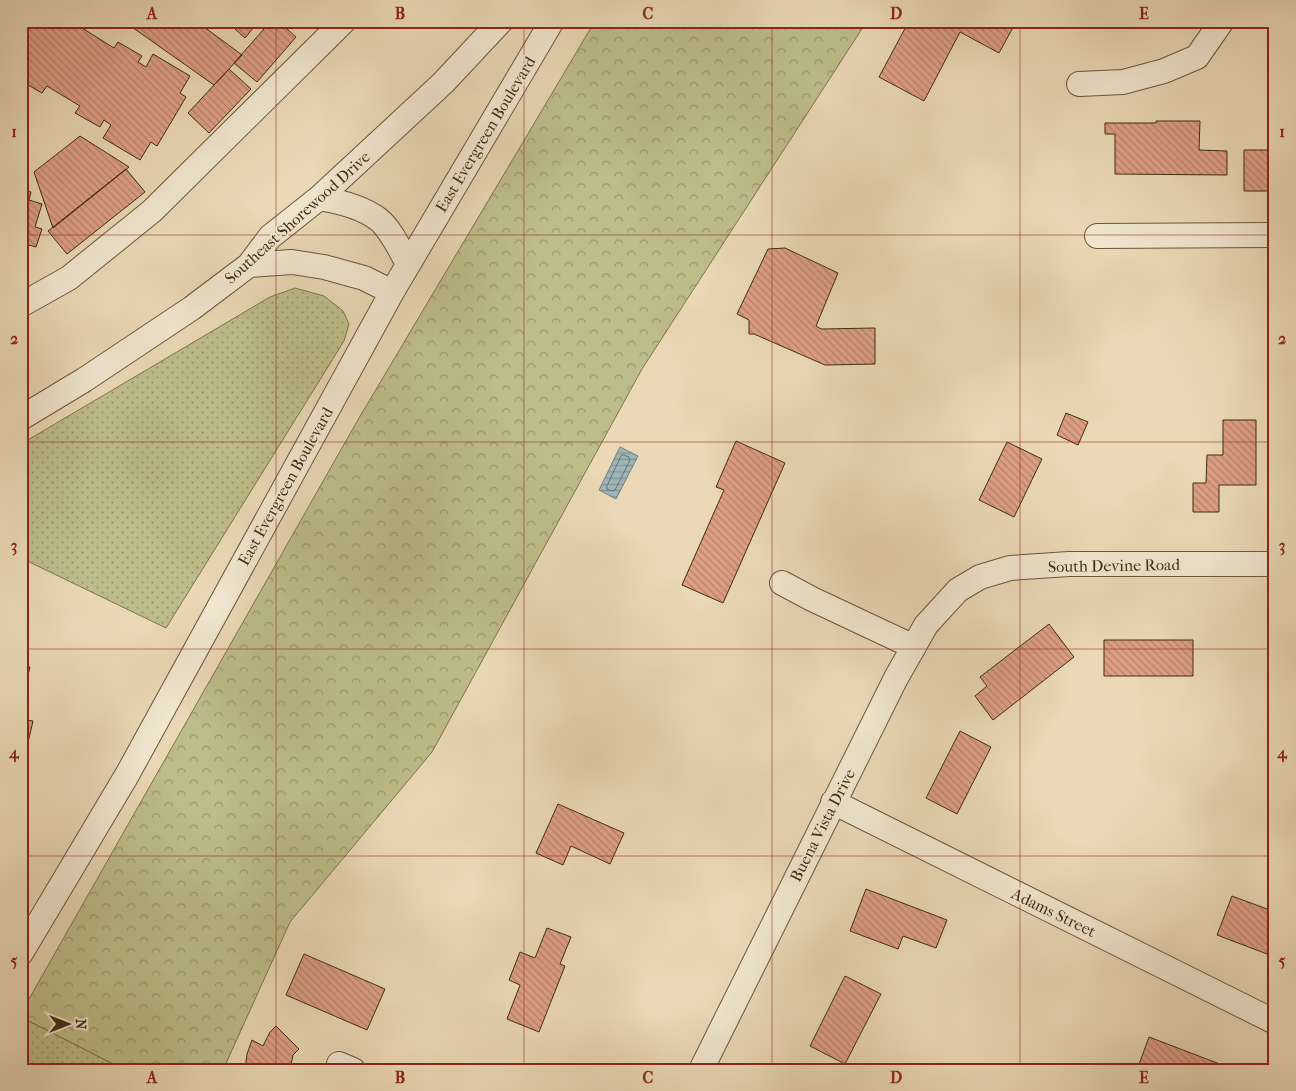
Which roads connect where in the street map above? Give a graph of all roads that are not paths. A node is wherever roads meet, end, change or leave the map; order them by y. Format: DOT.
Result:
graph roads {
  1 [pos="344,21"];
  2 [pos="501,21"];
  3 [pos="552,21"];
  4 [pos="1222,21"];
  5 [pos="1079,84"];
  6 [pos="319,198"];
  7 [pos="1275,235"];
  8 [pos="1097,236"];
  9 [pos="408,264"];
  10 [pos="249,265"];
  11 [pos="392,292"];
  12 [pos="21,305"];
  13 [pos="21,418"];
  14 [pos="1275,564"];
  15 [pos="782,583"];
  16 [pos="958,590"];
  17 [pos="914,647"];
  18 [pos="833,802"];
  19 [pos="21,953"];
  20 [pos="1275,1022"];
  21 [pos="700,1070"];
  1 -- 12 [label="street"];
  2 -- 6 [label="street, Southeast Shorewood Drive"];
  3 -- 9 [label="street, East Evergreen Boulevard"];
  4 -- 5 [label="street"];
  6 -- 9 [label="street"];
  6 -- 10 [label="street, Southeast Shorewood Drive"];
  7 -- 8 [label="street"];
  9 -- 11 [label="street, East Evergreen Boulevard"];
  10 -- 11 [label="street"];
  10 -- 13 [label="street, Southeast Shorewood Drive"];
  11 -- 19 [label="street, East Evergreen Boulevard"];
  14 -- 16 [label="street, South Devine Road"];
  15 -- 17 [label="street"];
  16 -- 17 [label="street, Buena Vista Drive"];
  17 -- 18 [label="street, Buena Vista Drive"];
  18 -- 20 [label="street, Adams Street"];
  18 -- 21 [label="street, Buena Vista Drive"];
}
